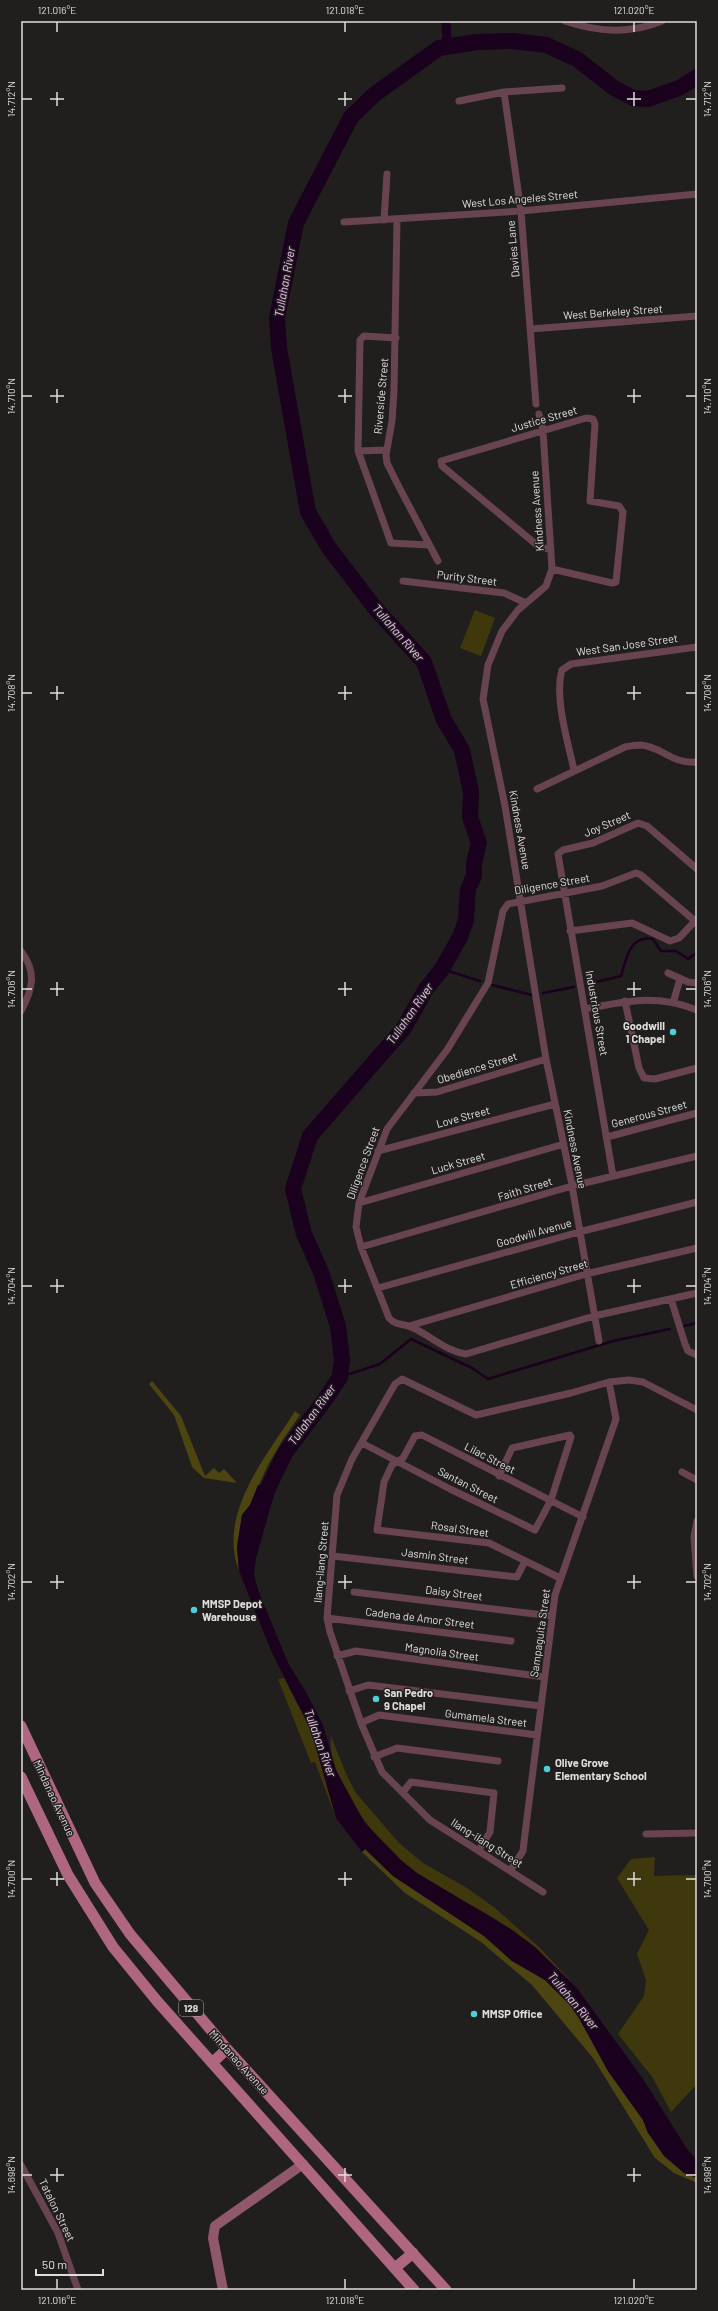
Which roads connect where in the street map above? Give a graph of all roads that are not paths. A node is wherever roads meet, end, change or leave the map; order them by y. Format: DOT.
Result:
graph roads {
  1 [pos="565,21"];
  2 [pos="662,21"];
  3 [pos="562,88"];
  4 [pos="504,92"];
  5 [pos="459,101"];
  6 [pos="387,174"];
  7 [pos="697,194"];
  8 [pos="521,211"];
  9 [pos="396,219"];
  10 [pos="384,220"];
  11 [pos="344,222"];
  12 [pos="697,316"];
  13 [pos="531,329"];
  14 [pos="396,338"];
  15 [pos="536,404"];
  16 [pos="539,414"];
  17 [pos="543,430"];
  18 [pos="358,450"];
  19 [pos="387,450"];
  20 [pos="428,545"];
  21 [pos="551,550"];
  22 [pos="438,561"];
  23 [pos="552,569"];
  24 [pos="403,581"];
  25 [pos="526,602"];
  26 [pos="697,647"];
  27 [pos="697,762"];
  28 [pos="574,770"];
  29 [pos="537,789"];
  30 [pos="558,854"];
  31 [pos="697,869"];
  32 [pos="564,893"];
  33 [pos="521,900"];
  34 [pos="696,920"];
  35 [pos="570,931"];
  36 [pos="21,951"];
  37 [pos="668,973"];
  38 [pos="680,979"];
  39 [pos="697,983"];
  40 [pos="625,1001"];
  41 [pos="673,1003"];
  42 [pos="585,1009"];
  43 [pos="697,1010"];
  44 [pos="21,1011"];
  45 [pos="546,1059"];
  46 [pos="697,1068"];
  47 [pos="414,1093"];
  48 [pos="555,1104"];
  49 [pos="697,1113"];
  50 [pos="607,1137"];
  51 [pos="564,1144"];
  52 [pos="378,1150"];
  53 [pos="697,1156"];
  54 [pos="613,1176"];
  55 [pos="572,1186"];
  56 [pos="697,1202"];
  57 [pos="359,1203"];
  58 [pos="579,1232"];
  59 [pos="361,1247"];
  60 [pos="697,1248"];
  61 [pos="586,1274"];
  62 [pos="378,1288"];
  63 [pos="697,1293"];
  64 [pos="671,1299"];
  65 [pos="594,1316"];
  66 [pos="409,1326"];
  67 [pos="599,1341"];
  68 [pos="697,1349"];
  69 [pos="688,1351"];
  70 [pos="697,1355"];
  71 [pos="609,1382"];
  72 [pos="697,1410"];
  73 [pos="362,1443"];
  74 [pos="398,1461"];
  75 [pos="682,1472"];
  76 [pos="499,1476"];
  77 [pos="697,1480"];
  78 [pos="551,1500"];
  79 [pos="583,1517"];
  80 [pos="697,1521"];
  81 [pos="333,1556"];
  82 [pos="525,1561"];
  83 [pos="697,1576"];
  84 [pos="560,1578"];
  85 [pos="354,1592"];
  86 [pos="552,1616"];
  87 [pos="327,1618"];
  88 [pos="511,1641"];
  89 [pos="337,1656"];
  90 [pos="544,1677"];
  91 [pos="349,1690"];
  92 [pos="541,1706"];
  93 [pos="361,1723"];
  94 [pos="21,1726"];
  95 [pos="537,1735"];
  96 [pos="374,1757"];
  97 [pos="498,1761"];
  98 [pos="21,1777"];
  99 [pos="404,1792"];
  100 [pos="646,1834"];
  101 [pos="697,1834"];
  102 [pos="479,1850"];
  103 [pos="510,1870"];
  104 [pos="543,1892"];
  105 [pos="227,2049"];
  106 [pos="212,2063"];
  107 [pos="303,2164"];
  108 [pos="21,2165"];
  109 [pos="413,2253"];
  110 [pos="395,2268"];
  111 [pos="220,2287"];
  112 [pos="78,2290"];
  113 [pos="414,2290"];
  114 [pos="446,2290"];
  1 -- 2 [label="street"];
  3 -- 4 [label="street"];
  4 -- 5 [label="street"];
  4 -- 8 [label="street, Davies Lane"];
  6 -- 10 [label="street"];
  7 -- 8 [label="street, West Los Angeles Street"];
  8 -- 9 [label="street, West Los Angeles Street"];
  8 -- 13 [label="street, Davies Lane"];
  9 -- 10 [label="street, West Los Angeles Street"];
  9 -- 14 [label="street, Riverside Street"];
  10 -- 11 [label="street, West Los Angeles Street"];
  12 -- 13 [label="street, West Berkeley Street"];
  13 -- 15 [label="street, Davies Lane"];
  14 -- 18 [label="street"];
  14 -- 19 [label="street, Riverside Street"];
  16 -- 17 [label="street, Kindness Avenue"];
  17 -- 21 [label="street, Kindness Avenue"];
  17 -- 21 [label="street, Justice Street"];
  17 -- 23 [label="street, Justice Street"];
  18 -- 19 [label="street"];
  18 -- 20 [label="street"];
  19 -- 20 [label="street, Riverside Street"];
  20 -- 22 [label="street, Riverside Street"];
  21 -- 23 [label="street, Kindness Avenue"];
  23 -- 25 [label="street, Kindness Avenue"];
  24 -- 25 [label="street, Purity Street"];
  25 -- 33 [label="street, Kindness Avenue"];
  26 -- 28 [label="street, West San Jose Street"];
  27 -- 28 [label="street"];
  28 -- 29 [label="street"];
  30 -- 31 [label="street, Joy Street"];
  30 -- 32 [label="street, Industrious Street"];
  32 -- 33 [label="street, Diligence Street"];
  32 -- 34 [label="street, Diligence Street"];
  32 -- 35 [label="street, Industrious Street"];
  33 -- 45 [label="street, Kindness Avenue"];
  33 -- 47 [label="street, Diligence Street"];
  34 -- 35 [label="street"];
  35 -- 42 [label="street, Industrious Street"];
  36 -- 44 [label="street"];
  37 -- 38 [label="street"];
  38 -- 39 [label="street"];
  38 -- 41 [label="street"];
  40 -- 41 [label="street"];
  40 -- 42 [label="street"];
  40 -- 46 [label="street"];
  41 -- 43 [label="street"];
  42 -- 50 [label="street, Industrious Street"];
  45 -- 47 [label="street, Obedience Street"];
  45 -- 48 [label="street, Kindness Avenue"];
  47 -- 52 [label="street, Diligence Street"];
  48 -- 51 [label="street, Kindness Avenue"];
  48 -- 52 [label="street, Love Street"];
  49 -- 50 [label="street, Generous Street"];
  50 -- 54 [label="street, Industrious Street"];
  51 -- 55 [label="street, Kindness Avenue"];
  51 -- 57 [label="street, Luck Street"];
  52 -- 57 [label="street, Diligence Street"];
  53 -- 54 [label="street, Faith Street"];
  54 -- 55 [label="street, Faith Street"];
  55 -- 58 [label="street, Kindness Avenue"];
  55 -- 59 [label="street, Faith Street"];
  56 -- 58 [label="street, Goodwill Avenue"];
  57 -- 59 [label="street, Diligence Street"];
  58 -- 61 [label="street, Kindness Avenue"];
  58 -- 62 [label="street, Goodwill Avenue"];
  59 -- 62 [label="street, Diligence Street"];
  60 -- 61 [label="street, Efficiency Street"];
  61 -- 65 [label="street, Kindness Avenue"];
  61 -- 66 [label="street, Efficiency Street"];
  62 -- 66 [label="street, Diligence Street"];
  63 -- 64 [label="street, Diligence Street"];
  64 -- 65 [label="street, Diligence Street"];
  64 -- 69 [label="street"];
  65 -- 66 [label="street, Diligence Street"];
  65 -- 67 [label="street, Kindness Avenue"];
  68 -- 69 [label="street"];
  69 -- 70 [label="street"];
  71 -- 72 [label="street"];
  71 -- 73 [label="street, Ilang-ilang Street"];
  71 -- 79 [label="street, Sampaguita Street"];
  73 -- 74 [label="street, Santan Street"];
  73 -- 81 [label="street, Ilang-ilang Street"];
  74 -- 76 [label="street, Lilac Street"];
  74 -- 78 [label="street, Santan Street"];
  74 -- 82 [label="street, Rosal Street"];
  75 -- 77 [label="street"];
  76 -- 78 [label="street, Lilac Street"];
  76 -- 78 [label="street"];
  78 -- 79 [label="street, Lilac Street"];
  79 -- 84 [label="street, Sampaguita Street"];
  80 -- 83 [label="street"];
  81 -- 82 [label="street, Jasmin Street"];
  81 -- 87 [label="street, Ilang-ilang Street"];
  82 -- 84 [label="street, Rosal Street"];
  84 -- 86 [label="street, Sampaguita Street"];
  85 -- 86 [label="street, Daisy Street"];
  86 -- 90 [label="street, Sampaguita Street"];
  87 -- 88 [label="street, Cadena de Amor Street"];
  87 -- 89 [label="street, Ilang-ilang Street"];
  89 -- 90 [label="street, Magnolia Street"];
  89 -- 91 [label="street, Ilang-ilang Street"];
  90 -- 92 [label="street, Sampaguita Street"];
  91 -- 92 [label="street"];
  91 -- 93 [label="street, Ilang-ilang Street"];
  92 -- 95 [label="street, Sampaguita Street"];
  93 -- 95 [label="street, Gumamela Street"];
  93 -- 96 [label="street, Ilang-ilang Street"];
  94 -- 105 [label="main road, Mindanao Avenue / 128"];
  95 -- 103 [label="street, Sampaguita Street"];
  96 -- 97 [label="street"];
  96 -- 99 [label="street, Ilang-ilang Street"];
  98 -- 106 [label="main road, Mindanao Avenue / 128"];
  99 -- 102 [label="street, Ilang-ilang Street"];
  99 -- 102 [label="street"];
  100 -- 101 [label="street"];
  102 -- 103 [label="street, Ilang-ilang Street"];
  103 -- 104 [label="street, Ilang-ilang Street"];
  105 -- 106 [label="main road"];
  105 -- 109 [label="main road, Mindanao Avenue / 128"];
  106 -- 107 [label="main road, Mindanao Avenue / 128"];
  107 -- 110 [label="main road, Mindanao Avenue / 128"];
  107 -- 111 [label="main road"];
  108 -- 112 [label="street, Tatalon Street"];
  109 -- 110 [label="main road"];
  109 -- 114 [label="main road, Mindanao Avenue / 128"];
  110 -- 113 [label="main road, Mindanao Avenue / 128"];
}
